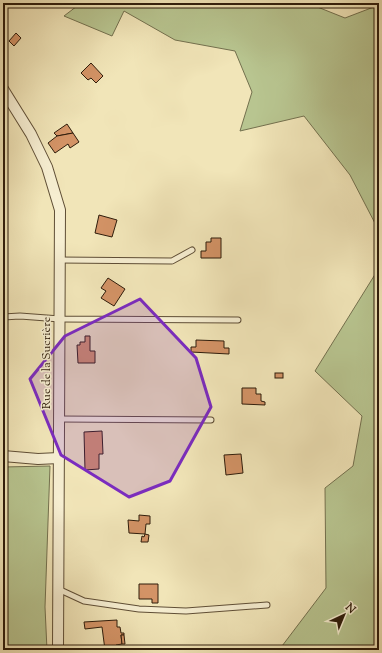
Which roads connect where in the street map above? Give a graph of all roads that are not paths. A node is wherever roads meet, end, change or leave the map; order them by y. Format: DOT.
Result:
graph roads {
  1 [pos="3,89"];
  2 [pos="192,250"];
  3 [pos="60,260"];
  4 [pos="3,316"];
  5 [pos="60,319"];
  6 [pos="238,320"];
  7 [pos="60,420"];
  8 [pos="211,420"];
  9 [pos="3,456"];
  10 [pos="60,458"];
  11 [pos="57,589"];
  12 [pos="267,605"];
  13 [pos="58,650"];
  1 -- 3 [label="street, Rue de la Sucrière"];
  2 -- 3 [label="lane"];
  3 -- 5 [label="street, Rue de la Sucrière"];
  4 -- 5 [label="lane"];
  5 -- 6 [label="lane"];
  5 -- 7 [label="street, Rue de la Sucrière"];
  7 -- 8 [label="lane"];
  7 -- 10 [label="street, Rue de la Sucrière"];
  9 -- 10 [label="street"];
  10 -- 11 [label="street, Rue de la Sucrière"];
  11 -- 12 [label="lane"];
  11 -- 13 [label="street, Rue de la Sucrière"];
}
